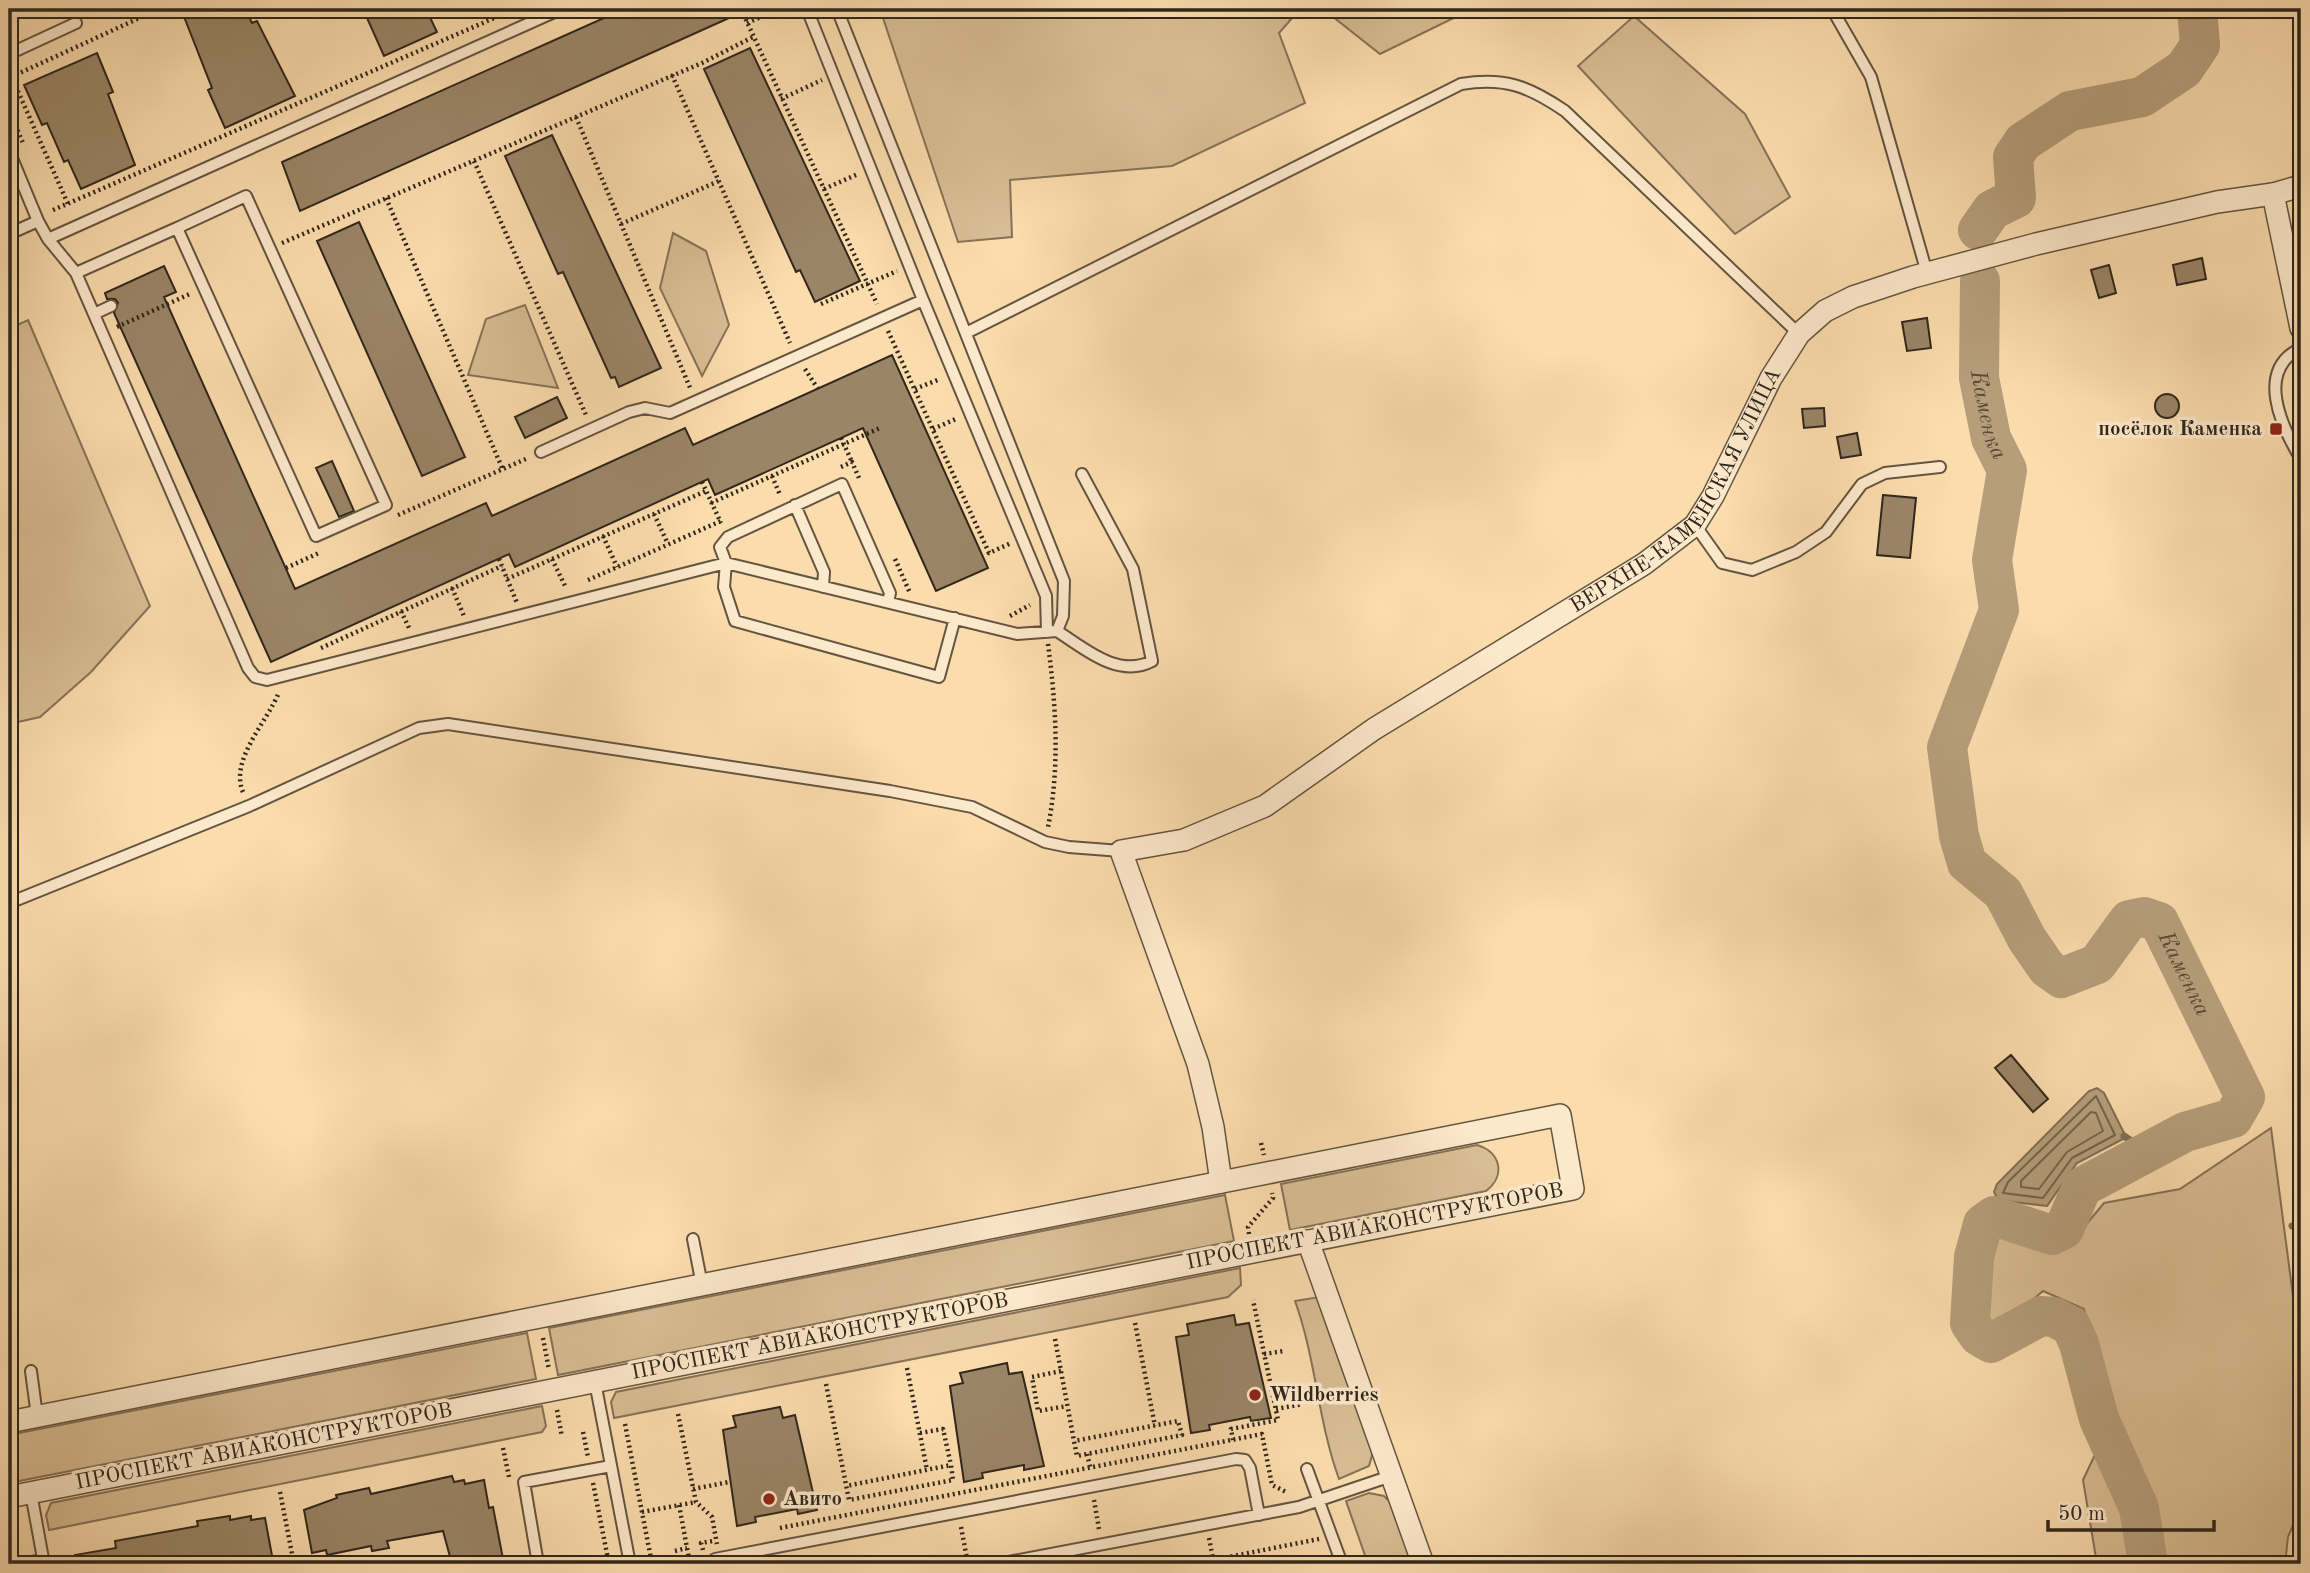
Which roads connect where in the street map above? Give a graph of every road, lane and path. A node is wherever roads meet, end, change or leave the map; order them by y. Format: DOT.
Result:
graph roads {
  1 [pos="159,9"];
  2 [pos="515,9"];
  3 [pos="561,9"];
  4 [pos="741,9"];
  5 [pos="779,9"];
  6 [pos="807,9"];
  7 [pos="838,9"];
  8 [pos="1832,9"];
  9 [pos="76,23"];
  10 [pos="747,23"];
  11 [pos="753,37"];
  12 [pos="9,54"];
  13 [pos="10,74"];
  14 [pos="672,75"];
  15 [pos="835,75"];
  16 [pos="781,99"];
  17 [pos="576,117"];
  18 [pos="9,151"];
  19 [pos="474,161"];
  20 [pos="872,168"];
  21 [pos="719,181"];
  22 [pos="2301,186"];
  23 [pos="824,189"];
  24 [pos="2273,194"];
  25 [pos="386,198"];
  26 [pos="68,204"];
  27 [pos="53,211"];
  28 [pos="38,221"];
  29 [pos="621,223"];
  30 [pos="177,228"];
  31 [pos="9,234"];
  32 [pos="48,239"];
  33 [pos="270,248"];
  34 [pos="909,265"];
  35 [pos="76,273"];
  36 [pos="1927,273"];
  37 [pos="868,284"];
  38 [pos="193,293"];
  39 [pos="923,300"];
  40 [pos="821,304"];
  41 [pos="111,306"];
  42 [pos="94,314"];
  43 [pos="883,318"];
  44 [pos="2301,328"];
  45 [pos="113,330"];
  46 [pos="966,333"];
  47 [pos="1798,334"];
  48 [pos="2301,348"];
  49 [pos="796,357"];
  50 [pos="953,373"];
  51 [pos="818,388"];
  52 [pos="915,389"];
  53 [pos="696,401"];
  54 [pos="970,413"];
  55 [pos="880,428"];
  56 [pos="592,429"];
  57 [pos="933,429"];
  58 [pos="841,438"];
  59 [pos="844,445"];
  60 [pos="541,452"];
  61 [pos="2301,459"];
  62 [pos="852,462"];
  63 [pos="1940,467"];
  64 [pos="503,470"];
  65 [pos="1082,474"];
  66 [pos="772,476"];
  67 [pos="702,482"];
  68 [pos="706,491"];
  69 [pos="780,495"];
  70 [pos="711,503"];
  71 [pos="795,505"];
  72 [pos="654,514"];
  73 [pos="390,519"];
  74 [pos="1695,525"];
  75 [pos="603,536"];
  76 [pos="728,537"];
  77 [pos="1022,538"];
  78 [pos="668,544"];
  79 [pos="333,546"];
  80 [pos="499,559"];
  81 [pos="552,559"];
  82 [pos="726,563"];
  83 [pos="502,566"];
  84 [pos="617,567"];
  85 [pos="286,568"];
  86 [pos="507,579"];
  87 [pos="823,587"];
  88 [pos="452,588"];
  89 [pos="566,589"];
  90 [pos="888,602"];
  91 [pos="522,614"];
  92 [pos="955,618"];
  93 [pos="469,627"];
  94 [pos="1052,631"];
  95 [pos="308,653"];
  96 [pos="280,691"];
  97 [pos="248,806"];
  98 [pos="1045,842"];
  99 [pos="1121,851"];
  100 [pos="9,903"];
  101 [pos="1221,1182"];
  102 [pos="1271,1187"];
  103 [pos="1250,1238"];
  104 [pos="693,1239"];
  105 [pos="1308,1241"];
  106 [pos="702,1285"];
  107 [pos="1253,1300"];
  108 [pos="1135,1323"];
  109 [pos="541,1329"];
  110 [pos="1055,1339"];
  111 [pos="1284,1351"];
  112 [pos="1264,1354"];
  113 [pos="907,1368"];
  114 [pos="31,1371"];
  115 [pos="1061,1371"];
  116 [pos="551,1378"];
  117 [pos="595,1382"];
  118 [pos="826,1384"];
  119 [pos="555,1403"];
  120 [pos="1303,1405"];
  121 [pos="1067,1406"];
  122 [pos="1276,1409"];
  123 [pos="678,1414"];
  124 [pos="37,1416"];
  125 [pos="9,1422"];
  126 [pos="625,1424"];
  127 [pos="1155,1426"];
  128 [pos="583,1432"];
  129 [pos="920,1433"];
  130 [pos="562,1437"];
  131 [pos="1233,1440"];
  132 [pos="1074,1441"];
  133 [pos="951,1465"];
  134 [pos="611,1466"];
  135 [pos="1307,1469"];
  136 [pos="591,1470"];
  137 [pos="927,1470"];
  138 [pos="1391,1476"];
  139 [pos="729,1482"];
  140 [pos="846,1486"];
  141 [pos="1091,1487"];
  142 [pos="693,1489"];
  143 [pos="280,1492"];
  144 [pos="31,1493"];
  145 [pos="9,1497"];
  146 [pos="695,1502"];
  147 [pos="1319,1503"];
  148 [pos="679,1505"];
  149 [pos="642,1512"];
  150 [pos="958,1512"];
  151 [pos="1259,1515"];
  152 [pos="1206,1525"];
  153 [pos="715,1530"];
  154 [pos="1331,1537"];
  155 [pos="1102,1545"];
  156 [pos="687,1548"];
  157 [pos="674,1551"];
  158 [pos="44,1562"];
  159 [pos="1213,1562"];
  160 [pos="20,1564"];
  161 [pos="294,1564"];
  162 [pos="538,1564"];
  163 [pos="609,1564"];
  164 [pos="630,1564"];
  165 [pos="652,1564"];
  166 [pos="690,1564"];
  167 [pos="716,1564"];
  168 [pos="968,1564"];
  169 [pos="998,1564"];
  170 [pos="1193,1564"];
  171 [pos="1342,1564"];
  172 [pos="1423,1564"];
  1 -- 13 [label="path"];
  2 -- 26 [label="path"];
  3 -- 32 [label="lane"];
  4 -- 10 [label="path"];
  5 -- 10 [label="path"];
  6 -- 15 [label="lane"];
  7 -- 46 [label="lane"];
  8 -- 36 [label="lane"];
  9 -- 12 [label="lane"];
  10 -- 11 [label="path"];
  11 -- 14 [label="path"];
  11 -- 16 [label="path"];
  13 -- 26 [label="path"];
  14 -- 17 [label="path"];
  14 -- 21 [label="path"];
  15 -- 16 [label="path"];
  15 -- 20 [label="lane"];
  16 -- 23 [label="path"];
  17 -- 19 [label="path"];
  17 -- 29 [label="path"];
  18 -- 28 [label="lane"];
  19 -- 25 [label="path"];
  19 -- 56 [label="path"];
  20 -- 23 [label="path"];
  20 -- 34 [label="lane"];
  21 -- 29 [label="path"];
  21 -- 49 [label="path"];
  22 -- 24 [label="street, ВЕРХНЕ-КАМЕНСКАЯ УЛИЦА"];
  23 -- 37 [label="path"];
  24 -- 36 [label="street, ВЕРХНЕ-КАМЕНСКАЯ УЛИЦА"];
  24 -- 44 [label="street"];
  25 -- 33 [label="path"];
  25 -- 64 [label="path"];
  26 -- 27 [label="path"];
  28 -- 31 [label="lane"];
  28 -- 32 [label="lane"];
  29 -- 53 [label="path"];
  30 -- 33 [label="lane"];
  30 -- 33 [label="lane"];
  30 -- 35 [label="lane"];
  32 -- 35 [label="lane"];
  34 -- 37 [label="path"];
  34 -- 39 [label="lane"];
  35 -- 42 [label="lane"];
  36 -- 47 [label="street, ВЕРХНЕ-КАМЕНСКАЯ УЛИЦА"];
  37 -- 40 [label="path"];
  37 -- 43 [label="path"];
  38 -- 45 [label="path"];
  39 -- 43 [label="lane"];
  39 -- 50 [label="lane"];
  41 -- 42 [label="lane"];
  42 -- 93 [label="lane"];
  43 -- 49 [label="lane"];
  43 -- 52 [label="path"];
  46 -- 47 [label="lane"];
  46 -- 94 [label="lane"];
  47 -- 74 [label="street, ВЕРХНЕ-КАМЕНСКАЯ УЛИЦА"];
  48 -- 61 [label="lane"];
  49 -- 51 [label="path"];
  49 -- 53 [label="lane"];
  50 -- 52 [label="path"];
  50 -- 54 [label="lane"];
  52 -- 57 [label="path"];
  53 -- 56 [label="lane"];
  54 -- 57 [label="path"];
  54 -- 77 [label="lane"];
  55 -- 59 [label="path"];
  56 -- 60 [label="lane"];
  57 -- 77 [label="path"];
  58 -- 59 [label="path"];
  59 -- 62 [label="path"];
  59 -- 66 [label="path"];
  60 -- 64 [label="path"];
  63 -- 74 [label="lane"];
  64 -- 73 [label="path"];
  65 -- 94 [label="lane"];
  66 -- 69 [label="path"];
  66 -- 70 [label="path"];
  67 -- 68 [label="path"];
  68 -- 70 [label="path"];
  68 -- 72 [label="path"];
  70 -- 76 [label="path"];
  71 -- 76 [label="lane"];
  71 -- 87 [label="lane"];
  71 -- 90 [label="lane"];
  72 -- 75 [label="path"];
  72 -- 78 [label="path"];
  74 -- 99 [label="street, ВЕРХНЕ-КАМЕНСКАЯ УЛИЦА"];
  75 -- 81 [label="path"];
  75 -- 84 [label="path"];
  76 -- 82 [label="lane"];
  77 -- 94 [label="lane"];
  79 -- 85 [label="path"];
  80 -- 83 [label="path"];
  81 -- 86 [label="path"];
  81 -- 89 [label="path"];
  82 -- 87 [label="lane"];
  82 -- 91 [label="lane"];
  82 -- 92 [label="lane"];
  83 -- 86 [label="path"];
  83 -- 88 [label="path"];
  86 -- 91 [label="path"];
  87 -- 90 [label="lane"];
  88 -- 93 [label="path"];
  88 -- 95 [label="path"];
  90 -- 92 [label="lane"];
  91 -- 93 [label="lane"];
  92 -- 94 [label="lane"];
  94 -- 98 [label="path"];
  96 -- 97 [label="path"];
  97 -- 98 [label="lane"];
  97 -- 100 [label="lane"];
  98 -- 99 [label="lane"];
  99 -- 101 [label="street"];
  101 -- 105 [label="street, ПРОСПЕКТ АВИАКОНСТРУКТОРОВ"];
  101 -- 106 [label="street, ПРОСПЕКТ АВИАКОНСТРУКТОРОВ"];
  102 -- 103 [label="path"];
  104 -- 106 [label="lane"];
  105 -- 117 [label="street, ПРОСПЕКТ АВИАКОНСТРУКТОРОВ"];
  105 -- 138 [label="street"];
  106 -- 124 [label="street, ПРОСПЕКТ АВИАКОНСТРУКТОРОВ"];
  107 -- 112 [label="path"];
  108 -- 127 [label="path"];
  109 -- 116 [label="path"];
  110 -- 115 [label="path"];
  111 -- 112 [label="path"];
  112 -- 122 [label="path"];
  113 -- 129 [label="path"];
  114 -- 124 [label="lane"];
  115 -- 121 [label="path"];
  115 -- 121 [label="path"];
  117 -- 134 [label="lane"];
  117 -- 144 [label="street, ПРОСПЕКТ АВИАКОНСТРУКТОРОВ"];
  118 -- 140 [label="path"];
  119 -- 130 [label="path"];
  120 -- 122 [label="path"];
  121 -- 132 [label="path"];
  122 -- 131 [label="path"];
  123 -- 142 [label="path"];
  124 -- 125 [label="street, ПРОСПЕКТ АВИАКОНСТРУКТОРОВ"];
  126 -- 149 [label="path"];
  127 -- 132 [label="path"];
  127 -- 132 [label="path"];
  128 -- 136 [label="path"];
  129 -- 133 [label="path"];
  129 -- 137 [label="path"];
  133 -- 137 [label="path"];
  133 -- 140 [label="path"];
  134 -- 136 [label="lane"];
  134 -- 164 [label="lane"];
  135 -- 147 [label="lane"];
  136 -- 162 [label="lane"];
  136 -- 163 [label="path"];
  137 -- 140 [label="path"];
  138 -- 147 [label="lane"];
  138 -- 172 [label="street"];
  139 -- 142 [label="path"];
  141 -- 150 [label="lane"];
  141 -- 151 [label="lane"];
  141 -- 155 [label="path"];
  142 -- 146 [label="path"];
  143 -- 161 [label="path"];
  144 -- 145 [label="street, ПРОСПЕКТ АВИАКОНСТРУКТОРОВ"];
  144 -- 158 [label="lane"];
  146 -- 148 [label="path"];
  146 -- 153 [label="path"];
  147 -- 151 [label="lane"];
  147 -- 154 [label="lane"];
  148 -- 149 [label="path"];
  148 -- 156 [label="path"];
  149 -- 165 [label="path"];
  150 -- 167 [label="lane"];
  150 -- 168 [label="path"];
  151 -- 152 [label="lane"];
  152 -- 155 [label="lane"];
  152 -- 159 [label="path"];
  154 -- 159 [label="path"];
  154 -- 171 [label="lane"];
  155 -- 169 [label="lane"];
  156 -- 157 [label="path"];
  156 -- 166 [label="path"];
  158 -- 160 [label="lane"];
  159 -- 170 [label="path"];
}
